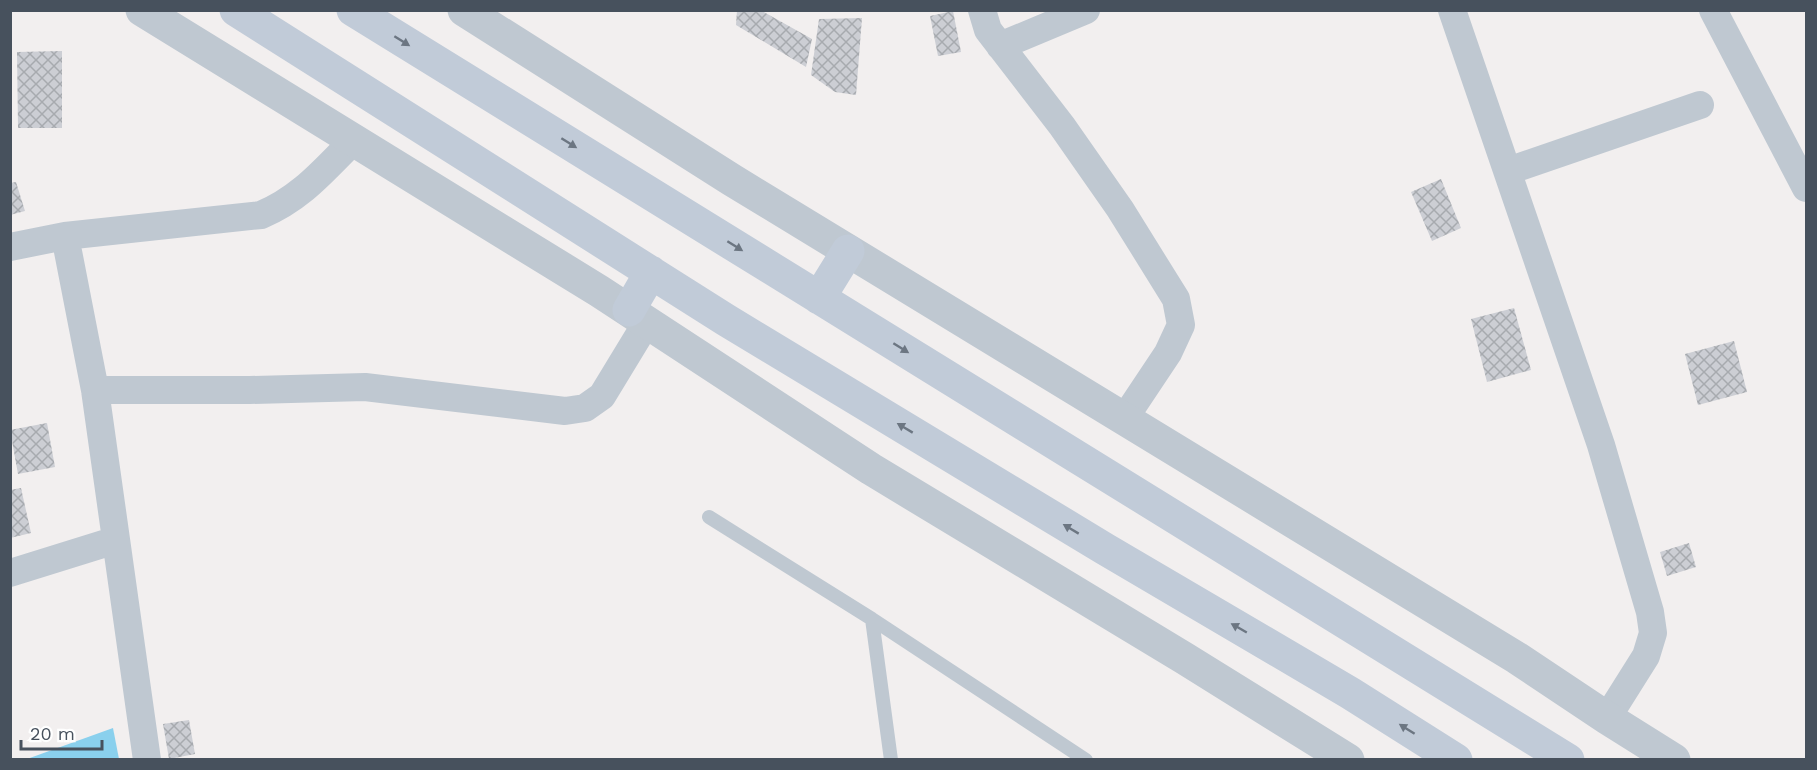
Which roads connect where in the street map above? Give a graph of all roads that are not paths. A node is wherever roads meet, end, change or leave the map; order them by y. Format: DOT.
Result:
graph roads {
  1 [pos="142,10"];
  2 [pos="236,10"];
  3 [pos="353,10"];
  4 [pos="464,10"];
  5 [pos="982,10"];
  6 [pos="1086,10"];
  7 [pos="1452,10"];
  8 [pos="1713,10"];
  9 [pos="1000,46"];
  10 [pos="1700,105"];
  11 [pos="353,141"];
  12 [pos="1508,171"];
  13 [pos="1806,188"];
  14 [pos="65,236"];
  15 [pos="10,247"];
  16 [pos="848,251"];
  17 [pos="651,272"];
  18 [pos="819,298"];
  19 [pos="638,316"];
  20 [pos="95,390"];
  21 [pos="1124,419"];
  22 [pos="709,517"];
  23 [pos="116,540"];
  24 [pos="10,573"];
  25 [pos="872,619"];
  26 [pos="1607,718"];
  27 [pos="147,759"];
  28 [pos="891,759"];
  29 [pos="1086,759"];
  30 [pos="1348,759"];
  31 [pos="1456,759"];
  32 [pos="1568,759"];
  33 [pos="1674,759"];
  1 -- 11 [label="street"];
  2 -- 17 [label="main road"];
  3 -- 18 [label="main road, one-way"];
  4 -- 16 [label="street"];
  5 -- 9 [label="street"];
  6 -- 9 [label="street"];
  7 -- 12 [label="street"];
  8 -- 13 [label="street"];
  9 -- 21 [label="street"];
  10 -- 12 [label="street"];
  11 -- 14 [label="street"];
  11 -- 19 [label="street"];
  12 -- 26 [label="street"];
  14 -- 15 [label="street"];
  14 -- 20 [label="street"];
  16 -- 18 [label="main road"];
  16 -- 21 [label="street"];
  17 -- 19 [label="main road"];
  31 -- 17 [label="main road, one-way"];
  18 -- 32 [label="main road, one-way"];
  19 -- 20 [label="street"];
  19 -- 30 [label="street"];
  20 -- 23 [label="street"];
  21 -- 26 [label="street"];
  22 -- 25 [label="lane"];
  23 -- 24 [label="street"];
  23 -- 27 [label="street"];
  25 -- 28 [label="lane"];
  25 -- 29 [label="lane"];
  26 -- 33 [label="street"];
}
